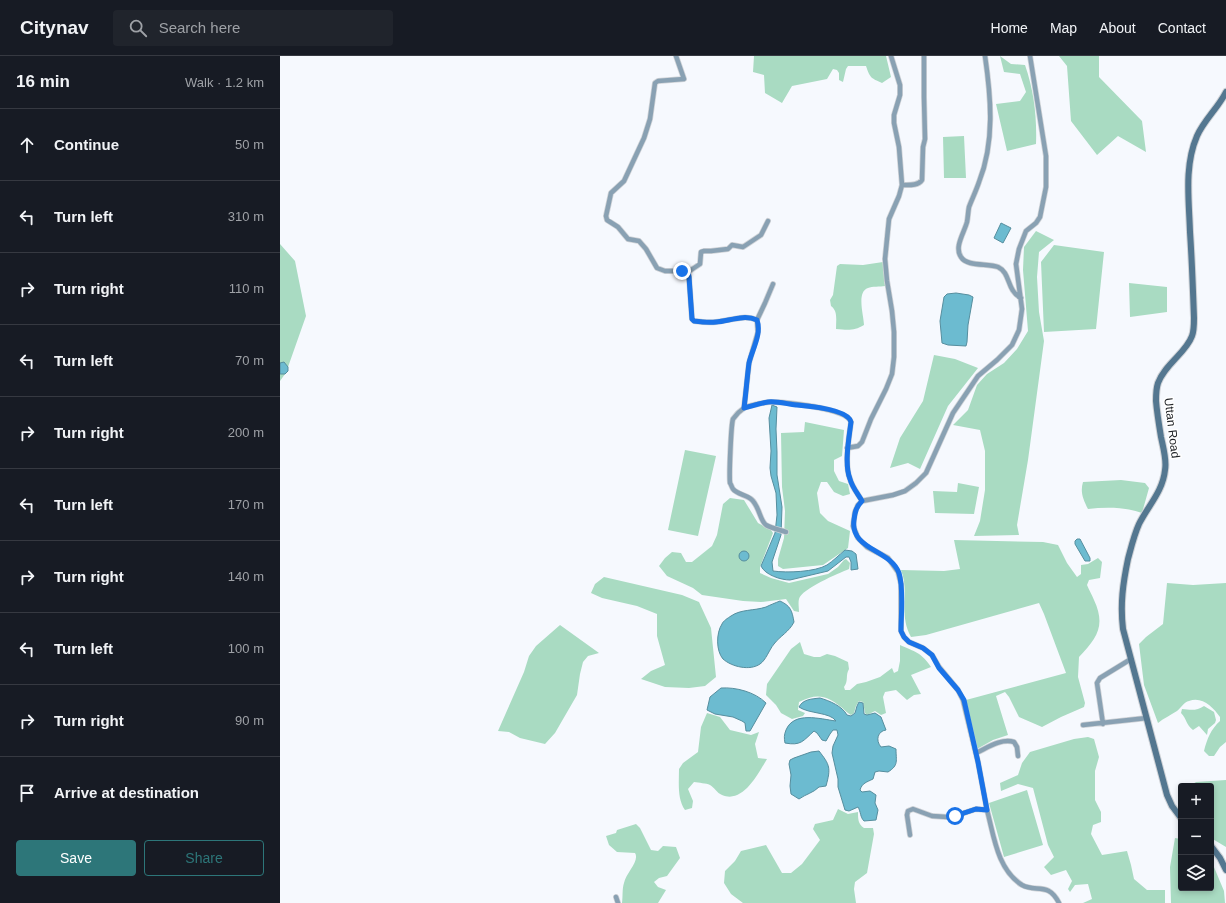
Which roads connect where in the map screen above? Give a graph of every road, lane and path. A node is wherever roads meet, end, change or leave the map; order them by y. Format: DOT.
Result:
graph roads {
  1 [pos="676,56"];
  2 [pos="891,56"];
  3 [pos="924,56"];
  4 [pos="985,56"];
  5 [pos="1030,56"];
  6 [pos="1226,92"];
  7 [pos="902,185"];
  8 [pos="768,221"];
  9 [pos="688,272"];
  10 [pos="772,284"];
  11 [pos="1021,298"];
  12 [pos="757,320"];
  13 [pos="744,408"];
  14 [pos="848,448"];
  15 [pos="862,501"];
  16 [pos="786,532"];
  17 [pos="1131,659"];
  18 [pos="1147,718"];
  19 [pos="1103,724"];
  20 [pos="1083,725"];
  21 [pos="976,754"];
  22 [pos="1018,756"];
  23 [pos="987,810"];
  24 [pos="1178,814"];
  25 [pos="910,835"];
  26 [pos="1214,850"];
  27 [pos="1226,870"];
  28 [pos="616,898"];
  29 [pos="618,903"];
  30 [pos="1059,903"];
  1 -- 9 [label="street"];
  2 -- 7 [label="street"];
  3 -- 7 [label="street"];
  4 -- 11 [label="street"];
  5 -- 11 [label="street"];
  6 -- 17 [label="main road, Uttan Road"];
  7 -- 14 [label="street"];
  8 -- 9 [label="street"];
  9 -- 12 [label="street"];
  10 -- 12 [label="street"];
  11 -- 15 [label="street"];
  12 -- 13 [label="street"];
  13 -- 14 [label="street"];
  13 -- 16 [label="street"];
  14 -- 15 [label="street"];
  15 -- 21 [label="street"];
  17 -- 18 [label="main road, Uttan Road"];
  17 -- 19 [label="street"];
  18 -- 19 [label="street"];
  18 -- 24 [label="main road, Uttan Road"];
  19 -- 20 [label="street"];
  21 -- 22 [label="street"];
  21 -- 23 [label="street"];
  23 -- 25 [label="street"];
  23 -- 30 [label="street"];
  26 -- 27 [label="main road"];
  28 -- 29 [label="street"];
}
